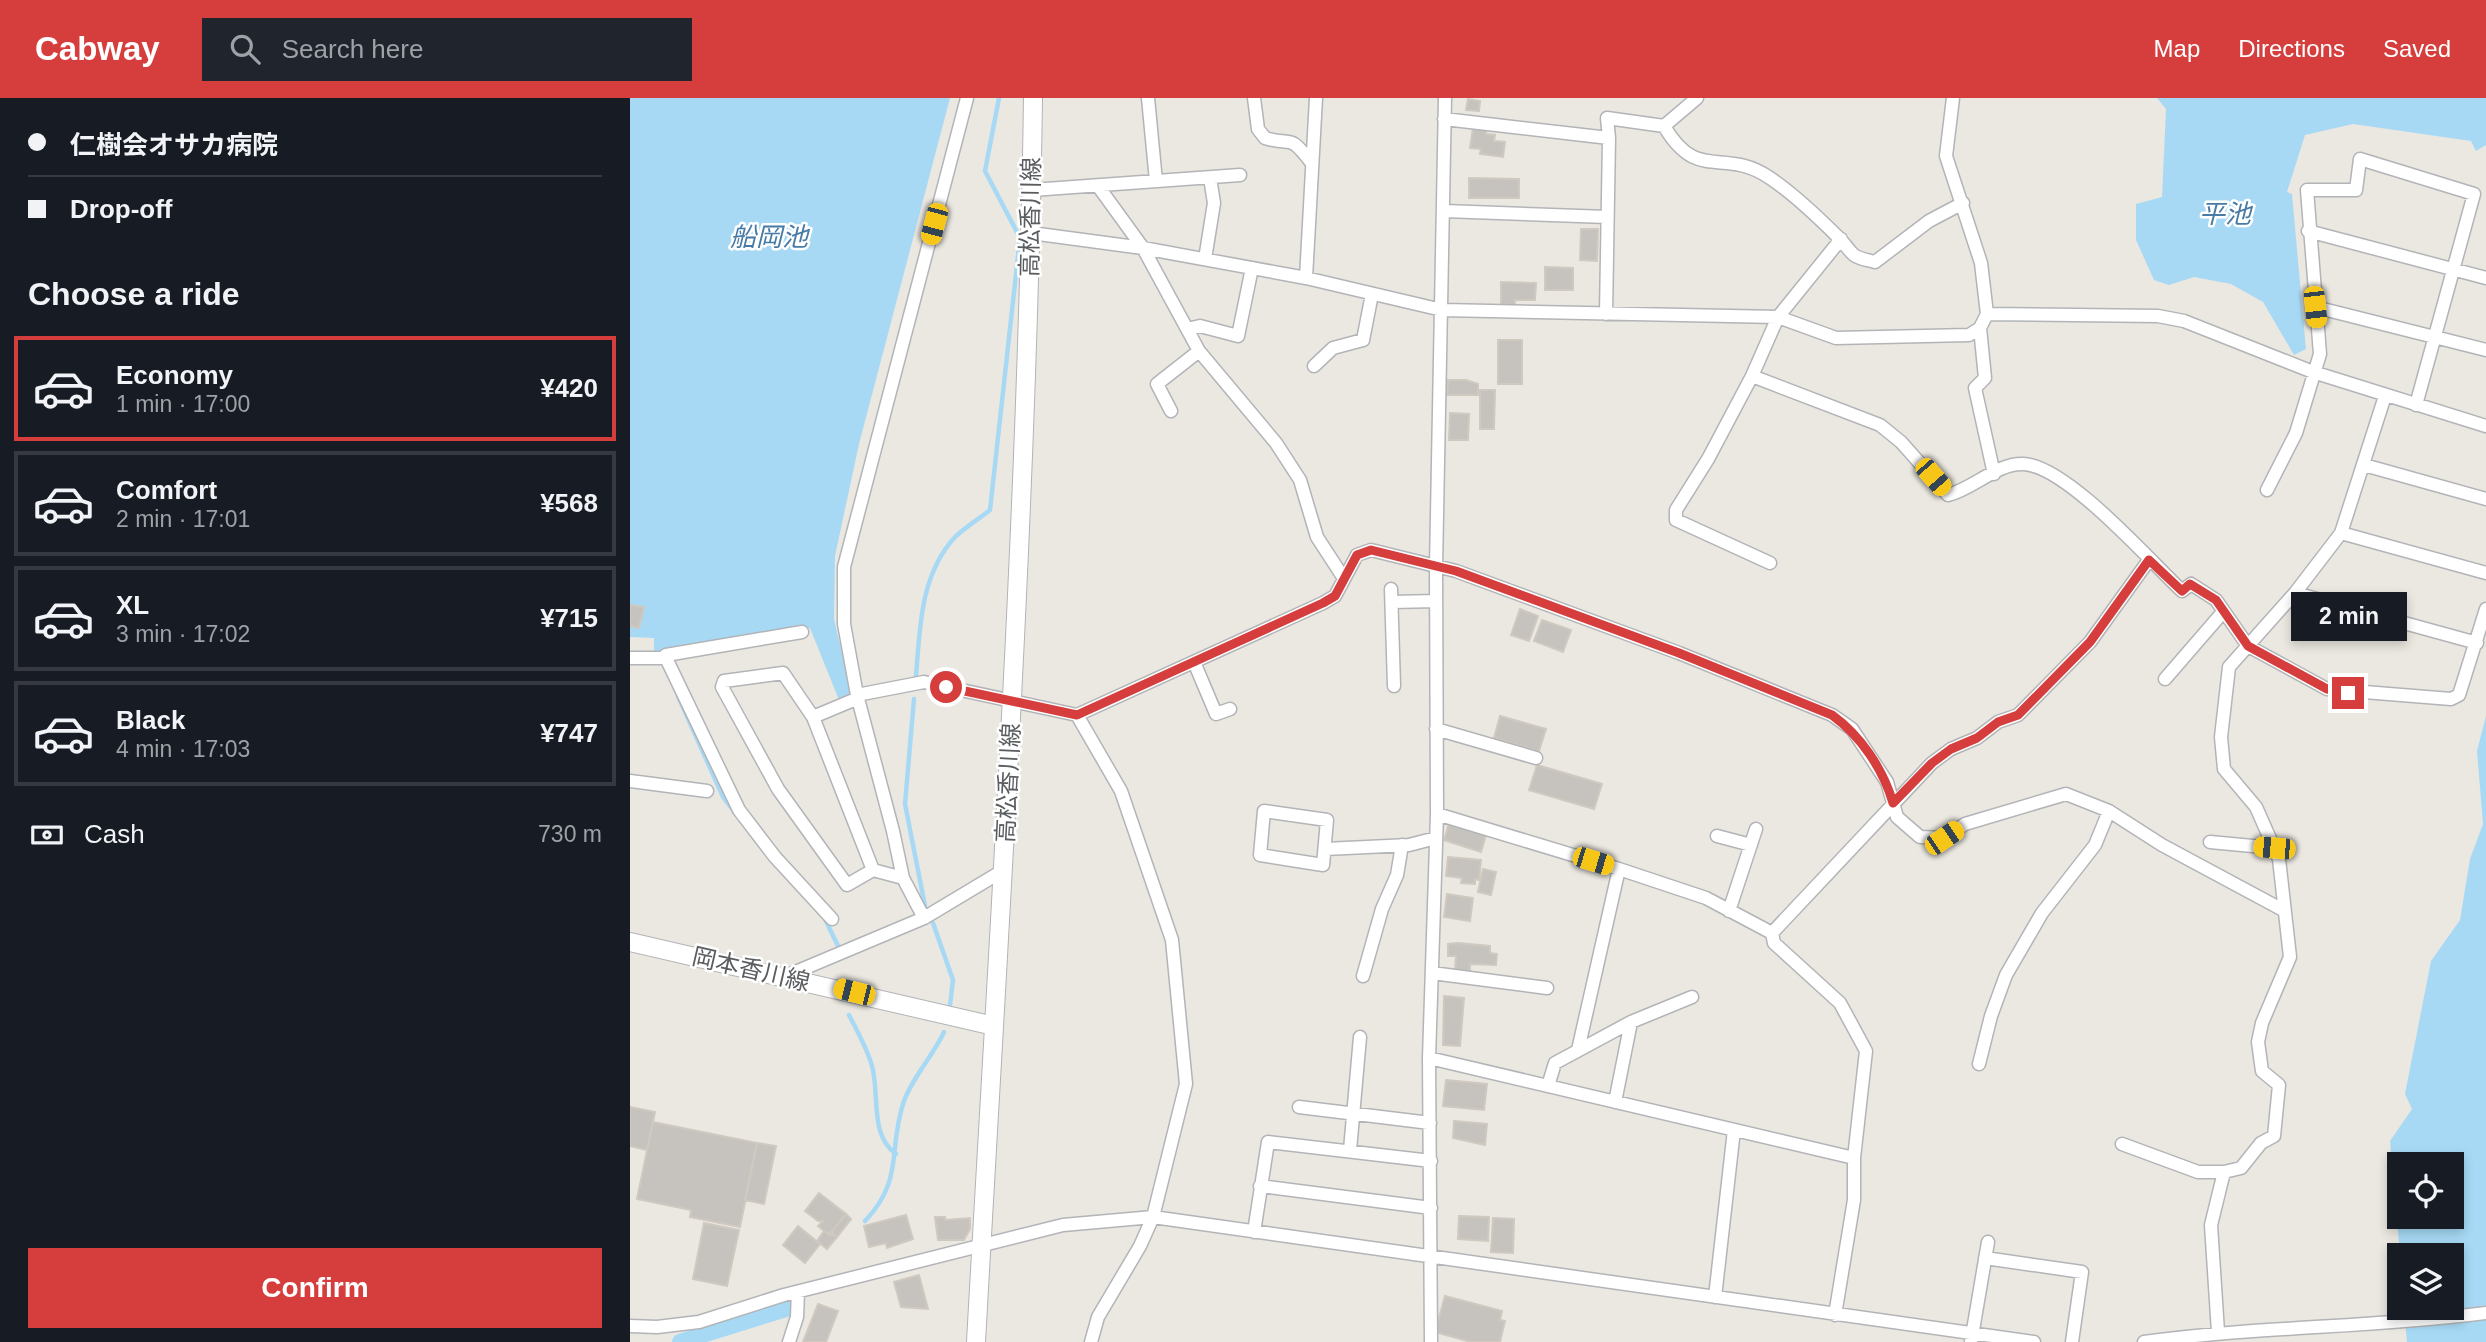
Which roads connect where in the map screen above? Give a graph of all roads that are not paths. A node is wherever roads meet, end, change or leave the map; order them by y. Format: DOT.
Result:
graph roads {
  1 [pos="967,98"];
  2 [pos="1033,98"];
  3 [pos="1148,98"];
  4 [pos="1254,98"];
  5 [pos="1316,98"];
  6 [pos="1444,98"];
  7 [pos="1697,98"];
  8 [pos="1954,98"];
  9 [pos="1444,119"];
  10 [pos="1664,126"];
  11 [pos="1609,138"];
  12 [pos="1311,162"];
  13 [pos="1240,175"];
  14 [pos="1210,178"];
  15 [pos="1156,181"];
  16 [pos="1098,186"];
  17 [pos="1032,190"];
  18 [pos="1963,203"];
  19 [pos="1444,211"];
  20 [pos="1607,217"];
  21 [pos="2308,231"];
  22 [pos="1031,233"];
  23 [pos="1840,239"];
  24 [pos="1143,248"];
  25 [pos="1205,259"];
  26 [pos="1252,268"];
  27 [pos="2453,269"];
  28 [pos="1306,278"];
  29 [pos="2486,278"];
  30 [pos="1373,294"];
  31 [pos="2315,307"];
  32 [pos="1442,310"];
  33 [pos="1606,314"];
  34 [pos="1987,314"];
  35 [pos="1777,317"];
  36 [pos="1980,328"];
  37 [pos="1186,329"];
  38 [pos="2435,338"];
  39 [pos="1199,351"];
  40 [pos="2486,351"];
  41 [pos="1314,366"];
  42 [pos="2313,372"];
  43 [pos="1752,376"];
  44 [pos="2385,396"];
  45 [pos="2416,405"];
  46 [pos="1171,411"];
  47 [pos="2486,426"];
  48 [pos="2364,465"];
  49 [pos="1994,474"];
  50 [pos="2267,490"];
  51 [pos="2486,499"];
  52 [pos="2341,533"];
  53 [pos="2149,560"];
  54 [pos="1770,563"];
  55 [pos="1436,567"];
  56 [pos="2486,573"];
  57 [pos="1343,578"];
  58 [pos="1391,589"];
  59 [pos="2295,593"];
  60 [pos="1436,601"];
  61 [pos="1392,602"];
  62 [pos="2486,609"];
  63 [pos="2223,612"];
  64 [pos="802,632"];
  65 [pos="2477,642"];
  66 [pos="2248,646"];
  67 [pos="630,658"];
  68 [pos="666,658"];
  69 [pos="1194,662"];
  70 [pos="2165,679"];
  71 [pos="1394,686"];
  72 [pos="857,695"];
  73 [pos="1012,699"];
  74 [pos="1230,709"];
  75 [pos="1077,715"];
  76 [pos="813,717"];
  77 [pos="1436,729"];
  78 [pos="1536,758"];
  79 [pos="630,781"];
  80 [pos="707,791"];
  81 [pos="1893,803"];
  82 [pos="2109,811"];
  83 [pos="1437,814"];
  84 [pos="1756,828"];
  85 [pos="1717,835"];
  86 [pos="1436,838"];
  87 [pos="2210,842"];
  88 [pos="1402,845"];
  89 [pos="1751,845"];
  90 [pos="2274,848"];
  91 [pos="1325,849"];
  92 [pos="1619,869"];
  93 [pos="873,870"];
  94 [pos="1004,870"];
  95 [pos="903,878"];
  96 [pos="2283,909"];
  97 [pos="1729,911"];
  98 [pos="924,918"];
  99 [pos="832,919"];
  100 [pos="1772,933"];
  101 [pos="630,942"];
  102 [pos="1432,973"];
  103 [pos="786,976"];
  104 [pos="1363,976"];
  105 [pos="1547,988"];
  106 [pos="1692,997"];
  107 [pos="1632,1022"];
  108 [pos="994,1026"];
  109 [pos="1360,1037"];
  110 [pos="1578,1050"];
  111 [pos="1429,1058"];
  112 [pos="1979,1064"];
  113 [pos="1548,1086"];
  114 [pos="1615,1102"];
  115 [pos="1299,1107"];
  116 [pos="1353,1114"];
  117 [pos="1430,1124"];
  118 [pos="1734,1130"];
  119 [pos="2122,1144"];
  120 [pos="1350,1150"];
  121 [pos="1854,1158"];
  122 [pos="1431,1161"];
  123 [pos="2224,1172"];
  124 [pos="1260,1186"];
  125 [pos="1431,1208"];
  126 [pos="1153,1217"];
  127 [pos="1254,1232"];
  128 [pos="1988,1242"];
  129 [pos="982,1247"];
  130 [pos="1432,1255"];
  131 [pos="1985,1258"];
  132 [pos="798,1292"];
  133 [pos="1715,1297"];
  134 [pos="2486,1313"];
  135 [pos="1835,1315"];
  136 [pos="630,1326"];
  137 [pos="2210,1336"];
  138 [pos="1971,1338"];
  139 [pos="789,1342"];
  140 [pos="976,1342"];
  141 [pos="1091,1342"];
  142 [pos="1431,1342"];
  143 [pos="2034,1342"];
  144 [pos="2072,1342"];
  145 [pos="2144,1342"];
  1 -- 72 [label="street"];
  2 -- 17 [label="main road, 高松香川線"];
  3 -- 15 [label="street"];
  4 -- 12 [label="street"];
  5 -- 12 [label="street"];
  6 -- 9 [label="street"];
  7 -- 10 [label="street"];
  8 -- 18 [label="street"];
  9 -- 11 [label="street"];
  9 -- 19 [label="street"];
  10 -- 11 [label="street"];
  10 -- 23 [label="street"];
  11 -- 20 [label="street"];
  12 -- 28 [label="street"];
  13 -- 14 [label="street"];
  14 -- 15 [label="street"];
  14 -- 25 [label="street"];
  15 -- 16 [label="street"];
  16 -- 17 [label="street"];
  16 -- 24 [label="street"];
  17 -- 22 [label="main road, 高松香川線"];
  18 -- 23 [label="street"];
  18 -- 34 [label="street"];
  19 -- 20 [label="street"];
  19 -- 32 [label="street"];
  20 -- 33 [label="street"];
  21 -- 27 [label="street"];
  21 -- 27 [label="street"];
  21 -- 31 [label="street"];
  22 -- 24 [label="street"];
  22 -- 73 [label="main road, 高松香川線"];
  23 -- 35 [label="street"];
  24 -- 25 [label="street"];
  24 -- 37 [label="street"];
  25 -- 26 [label="street"];
  26 -- 28 [label="street"];
  26 -- 37 [label="street"];
  27 -- 29 [label="street"];
  27 -- 38 [label="street"];
  28 -- 30 [label="street"];
  30 -- 32 [label="street"];
  30 -- 41 [label="street"];
  31 -- 38 [label="street"];
  31 -- 42 [label="street"];
  32 -- 33 [label="street"];
  32 -- 55 [label="street"];
  33 -- 35 [label="street"];
  34 -- 36 [label="street"];
  34 -- 42 [label="street"];
  35 -- 36 [label="street"];
  35 -- 43 [label="street"];
  36 -- 49 [label="street"];
  37 -- 39 [label="street"];
  38 -- 40 [label="street"];
  38 -- 45 [label="street"];
  39 -- 46 [label="street"];
  39 -- 57 [label="street"];
  42 -- 44 [label="street"];
  42 -- 50 [label="street"];
  43 -- 49 [label="street"];
  43 -- 54 [label="street"];
  44 -- 45 [label="street"];
  44 -- 48 [label="street"];
  45 -- 47 [label="street"];
  48 -- 51 [label="street"];
  48 -- 52 [label="street"];
  49 -- 53 [label="street"];
  52 -- 56 [label="street"];
  52 -- 59 [label="street"];
  53 -- 63 [label="street"];
  53 -- 81 [label="street"];
  55 -- 57 [label="street"];
  55 -- 60 [label="street"];
  55 -- 81 [label="street"];
  57 -- 69 [label="street"];
  58 -- 61 [label="street"];
  59 -- 65 [label="street"];
  59 -- 66 [label="street"];
  60 -- 61 [label="street"];
  60 -- 77 [label="street"];
  61 -- 71 [label="street"];
  62 -- 65 [label="street"];
  63 -- 66 [label="street"];
  63 -- 70 [label="street"];
  64 -- 68 [label="street"];
  65 -- 66 [label="street"];
  66 -- 90 [label="street"];
  67 -- 68 [label="street"];
  68 -- 99 [label="street"];
  69 -- 74 [label="street"];
  69 -- 75 [label="street"];
  72 -- 73 [label="street"];
  72 -- 76 [label="street"];
  72 -- 95 [label="street"];
  73 -- 75 [label="street"];
  73 -- 94 [label="main road, 高松香川線"];
  75 -- 126 [label="street"];
  76 -- 93 [label="street"];
  76 -- 93 [label="street"];
  77 -- 78 [label="street"];
  77 -- 83 [label="street"];
  79 -- 80 [label="street"];
  81 -- 82 [label="street"];
  81 -- 100 [label="street"];
  82 -- 96 [label="street"];
  82 -- 112 [label="street"];
  83 -- 86 [label="street"];
  83 -- 92 [label="street"];
  84 -- 89 [label="street"];
  85 -- 89 [label="street"];
  86 -- 88 [label="street"];
  86 -- 102 [label="street"];
  87 -- 90 [label="street"];
  88 -- 91 [label="street"];
  88 -- 104 [label="street"];
  89 -- 97 [label="street"];
  90 -- 96 [label="street"];
  91 -- 91 [label="street"];
  92 -- 97 [label="street"];
  92 -- 110 [label="street"];
  93 -- 95 [label="street"];
  94 -- 98 [label="street"];
  94 -- 108 [label="main road, 高松香川線"];
  95 -- 98 [label="street"];
  96 -- 123 [label="street"];
  97 -- 100 [label="street"];
  98 -- 103 [label="street"];
  100 -- 121 [label="street"];
  101 -- 103 [label="main road, 岡本香川線"];
  102 -- 105 [label="street"];
  102 -- 111 [label="street"];
  103 -- 108 [label="main road, 岡本香川線"];
  106 -- 107 [label="street"];
  107 -- 110 [label="street"];
  107 -- 114 [label="street"];
  108 -- 129 [label="main road, 高松香川線"];
  109 -- 116 [label="street"];
  110 -- 113 [label="street"];
  111 -- 113 [label="street"];
  111 -- 117 [label="street"];
  113 -- 114 [label="street"];
  114 -- 118 [label="street"];
  115 -- 116 [label="street"];
  116 -- 117 [label="street"];
  116 -- 120 [label="street"];
  117 -- 122 [label="street"];
  118 -- 121 [label="street"];
  118 -- 133 [label="street"];
  119 -- 123 [label="street"];
  120 -- 122 [label="street"];
  120 -- 124 [label="street"];
  121 -- 135 [label="street"];
  122 -- 125 [label="street"];
  123 -- 137 [label="street"];
  124 -- 125 [label="street"];
  124 -- 127 [label="street"];
  125 -- 130 [label="street"];
  126 -- 127 [label="street"];
  126 -- 129 [label="street"];
  126 -- 141 [label="street"];
  127 -- 130 [label="street"];
  128 -- 131 [label="street"];
  129 -- 132 [label="street"];
  129 -- 140 [label="main road, 高松香川線"];
  130 -- 133 [label="street"];
  130 -- 142 [label="street"];
  131 -- 138 [label="street"];
  131 -- 144 [label="street"];
  132 -- 136 [label="street"];
  132 -- 139 [label="street"];
  133 -- 135 [label="street"];
  134 -- 137 [label="street"];
  135 -- 138 [label="street"];
  137 -- 145 [label="street"];
  138 -- 143 [label="street"];
}
